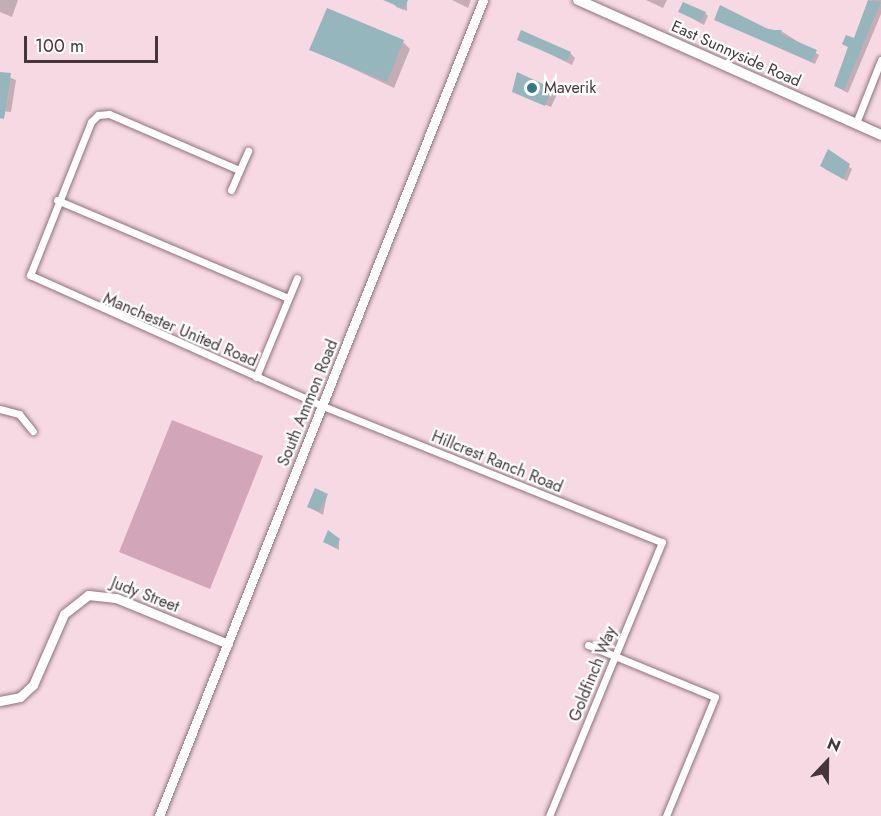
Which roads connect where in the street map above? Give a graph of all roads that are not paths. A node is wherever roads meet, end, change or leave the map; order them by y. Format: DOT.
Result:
graph roads {
  1 [pos="483,0"];
  2 [pos="578,0"];
  3 [pos="881,60"];
  4 [pos="856,123"];
  5 [pos="881,135"];
  6 [pos="248,151"];
  7 [pos="239,170"];
  8 [pos="231,190"];
  9 [pos="57,200"];
  10 [pos="297,278"];
  11 [pos="288,298"];
  12 [pos="256,377"];
  13 [pos="323,406"];
  14 [pos="0,409"];
  15 [pos="33,431"];
  16 [pos="662,542"];
  17 [pos="228,644"];
  18 [pos="588,645"];
  19 [pos="615,656"];
  20 [pos="0,701"];
  21 [pos="159,816"];
  22 [pos="549,816"];
  23 [pos="666,816"];
  1 -- 13 [label="street, South Ammon Road"];
  2 -- 4 [label="main road, East Sunnyside Road"];
  3 -- 4 [label="street"];
  4 -- 5 [label="main road, East Sunnyside Road"];
  6 -- 7 [label="street"];
  7 -- 8 [label="street"];
  7 -- 9 [label="street"];
  9 -- 11 [label="street"];
  9 -- 12 [label="street, Manchester United Road"];
  10 -- 11 [label="street"];
  11 -- 12 [label="street"];
  12 -- 13 [label="street, Manchester United Road"];
  13 -- 16 [label="street, Hillcrest Ranch Road"];
  13 -- 17 [label="street, South Ammon Road"];
  14 -- 15 [label="street"];
  16 -- 19 [label="street, Goldfinch Way"];
  17 -- 20 [label="street, Judy Street"];
  17 -- 21 [label="street, South Ammon Road"];
  18 -- 19 [label="street"];
  19 -- 22 [label="street, Goldfinch Way"];
  19 -- 23 [label="street"];
}
